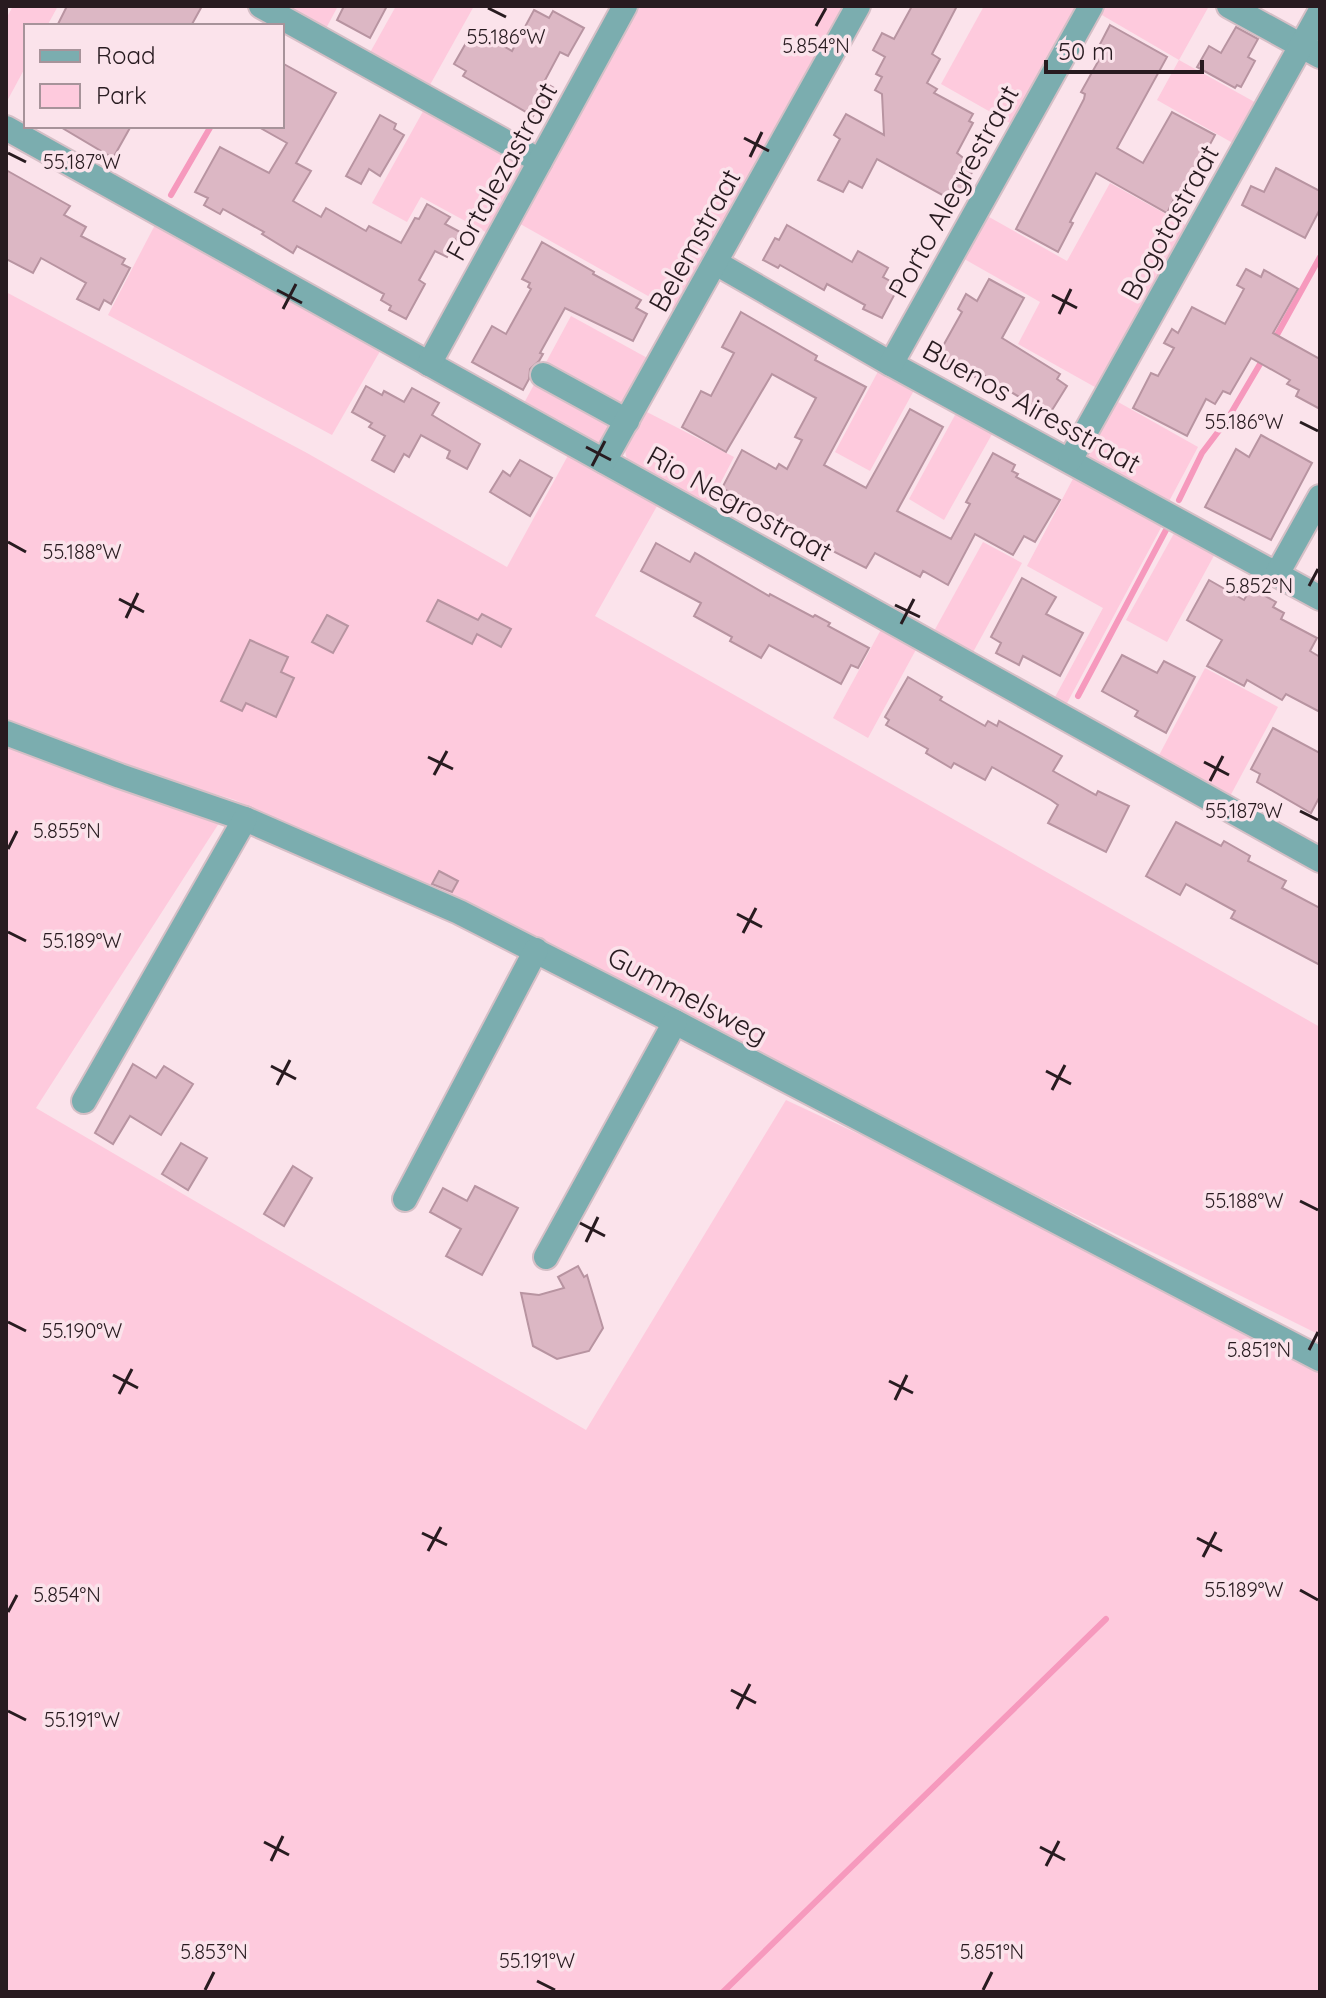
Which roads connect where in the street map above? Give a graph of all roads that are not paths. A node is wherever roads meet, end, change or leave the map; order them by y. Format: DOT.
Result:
graph roads {
  1 [pos="261,6"];
  2 [pos="625,6"];
  3 [pos="858,6"];
  4 [pos="1091,6"];
  5 [pos="1229,6"];
  6 [pos="1320,12"];
  7 [pos="1311,51"];
  8 [pos="6,128"];
  9 [pos="540,161"];
  10 [pos="716,263"];
  11 [pos="429,364"];
  12 [pos="891,364"];
  13 [pos="543,375"];
  14 [pos="627,421"];
  15 [pos="1070,460"];
  16 [pos="604,461"];
  17 [pos="1320,497"];
  18 [pos="1277,574"];
  19 [pos="1320,598"];
  20 [pos="6,733"];
  21 [pos="245,819"];
  22 [pos="1320,860"];
  23 [pos="536,950"];
  24 [pos="675,1022"];
  25 [pos="84,1101"];
  26 [pos="405,1199"];
  27 [pos="546,1257"];
  28 [pos="1320,1359"];
  1 -- 9 [label="street"];
  2 -- 9 [label="street, Fortalezastraat"];
  3 -- 10 [label="street, Belemstraat"];
  4 -- 12 [label="street, Porto Alegrestraat"];
  5 -- 7 [label="street"];
  6 -- 7 [label="street, Bogotastraat"];
  7 -- 15 [label="street, Bogotastraat"];
  8 -- 11 [label="street, Rio Negrostraat"];
  9 -- 11 [label="street, Fortalezastraat"];
  10 -- 12 [label="street, Buenos Airesstraat"];
  10 -- 14 [label="street, Belemstraat"];
  11 -- 16 [label="street, Rio Negrostraat"];
  12 -- 15 [label="street, Buenos Airesstraat"];
  13 -- 14 [label="street"];
  14 -- 16 [label="street, Belemstraat"];
  15 -- 18 [label="street, Buenos Airesstraat"];
  16 -- 22 [label="street, Rio Negrostraat"];
  17 -- 18 [label="street"];
  18 -- 19 [label="street, Buenos Airesstraat"];
  20 -- 21 [label="street, Gummelsweg"];
  21 -- 23 [label="street, Gummelsweg"];
  21 -- 25 [label="street"];
  23 -- 24 [label="street, Gummelsweg"];
  23 -- 26 [label="street"];
  24 -- 27 [label="street"];
  24 -- 28 [label="street, Gummelsweg"];
}
